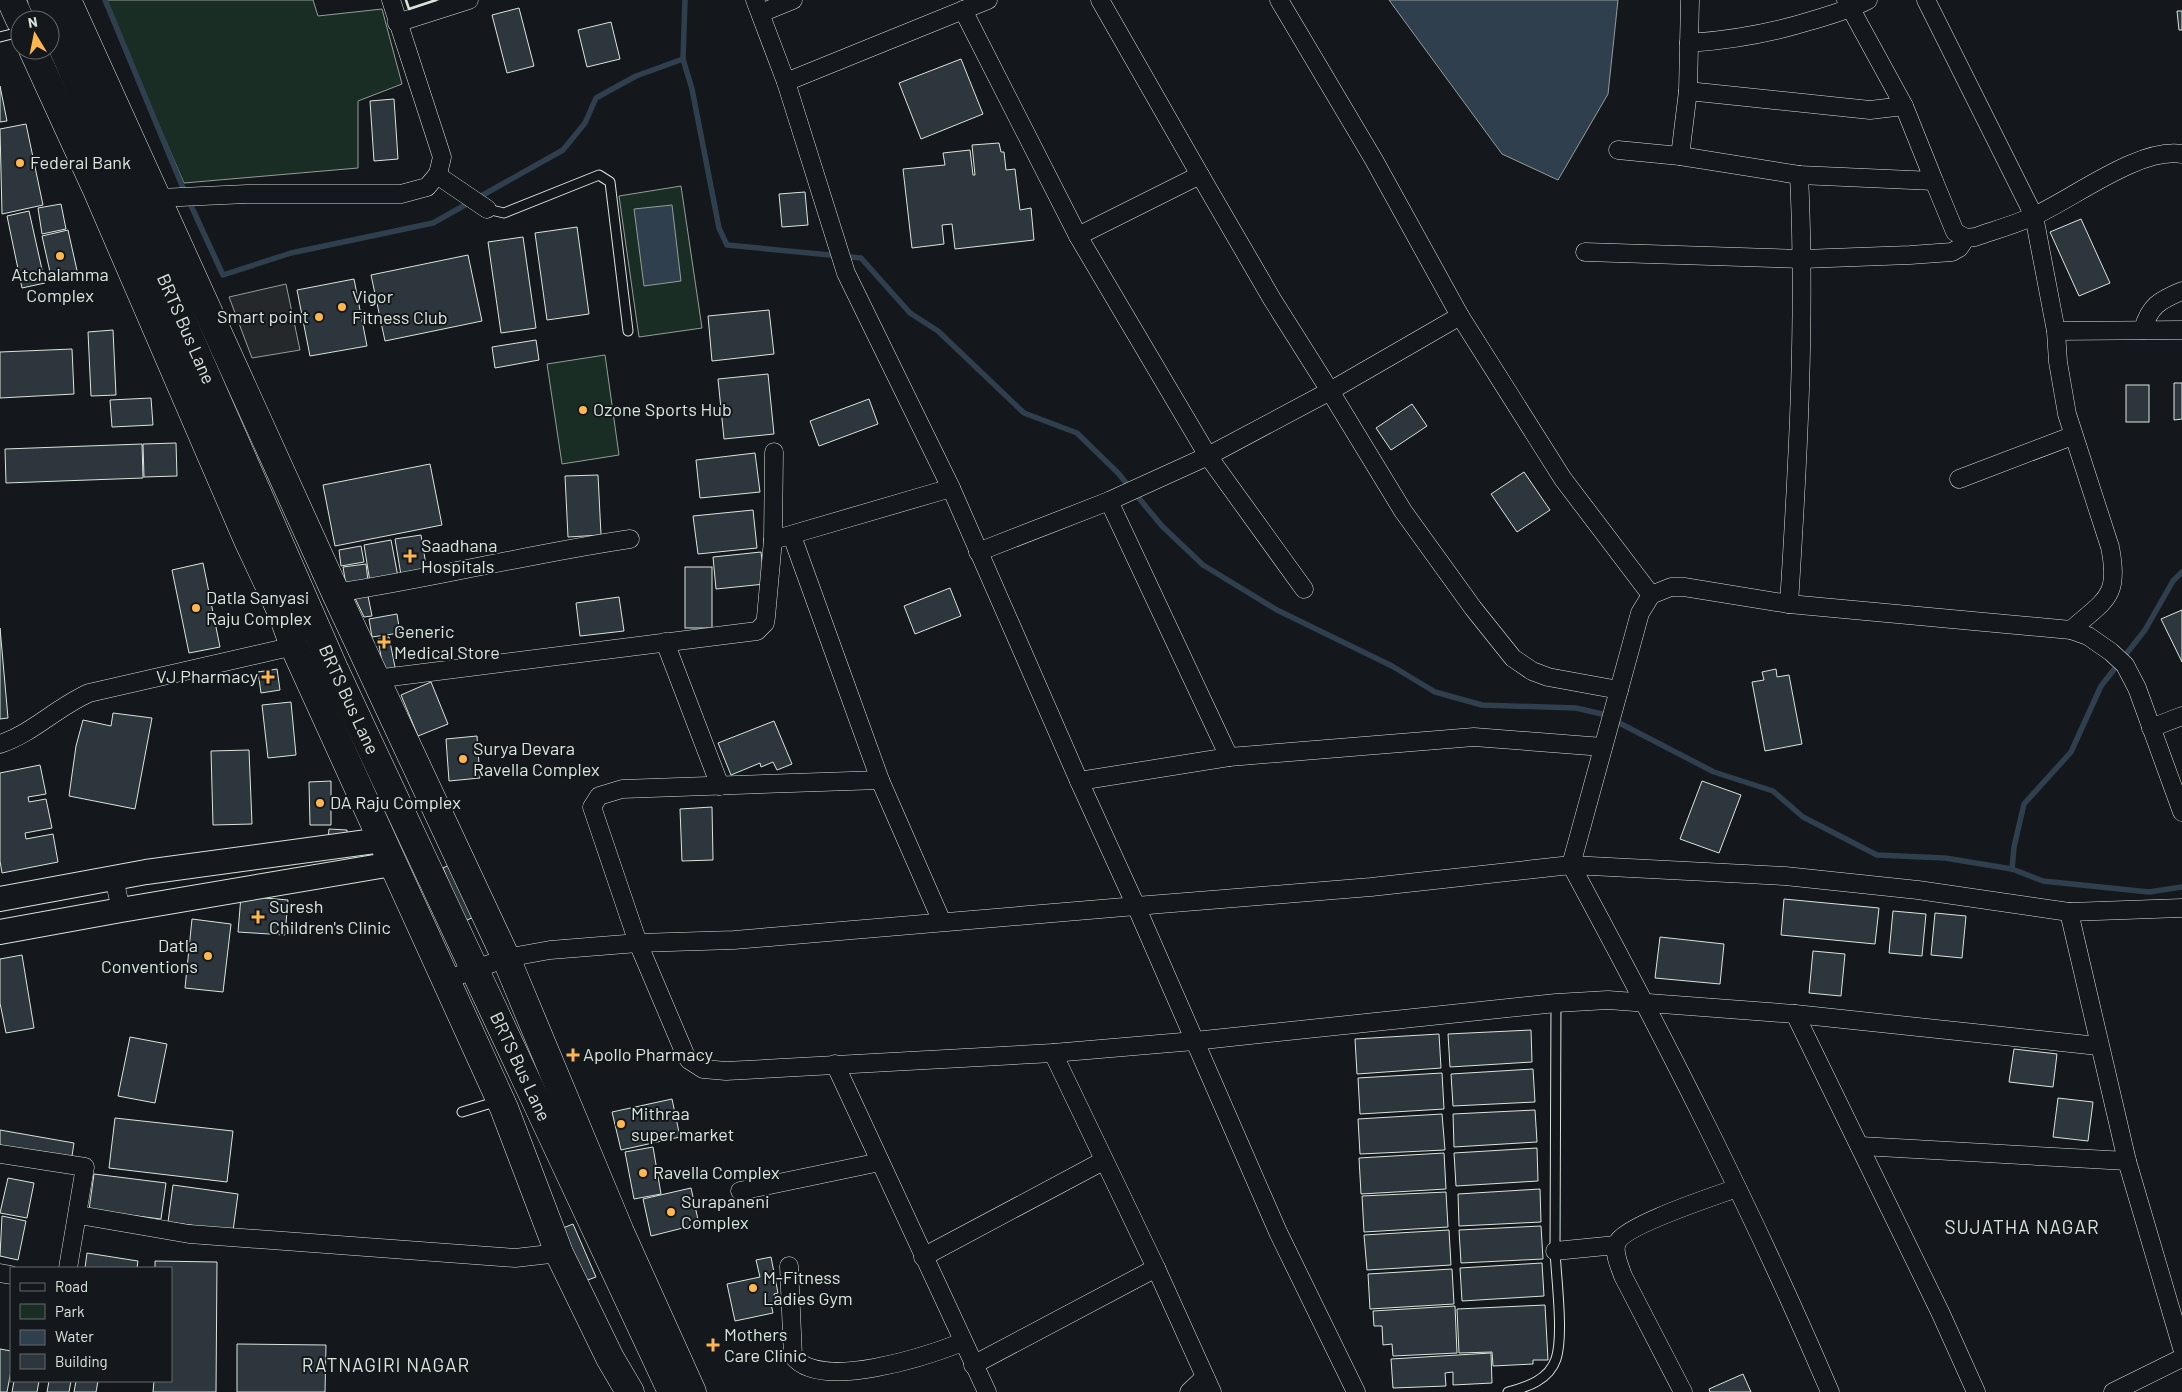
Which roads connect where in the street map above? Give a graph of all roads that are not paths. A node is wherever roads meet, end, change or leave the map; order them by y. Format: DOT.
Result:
graph roads {
  1 [pos="42,0"];
  2 [pos="67,0"];
  3 [pos="390,0"];
  4 [pos="469,0"];
  5 [pos="793,0"];
  6 [pos="988,0"];
  7 [pos="1100,0"];
  8 [pos="1279,0"];
  9 [pos="1690,0"];
  10 [pos="1868,0"];
  11 [pos="1926,0"];
  12 [pos="1848,4"];
  13 [pos="758,7"];
  14 [pos="963,10"];
  15 [pos="397,23"];
  16 [pos="1689,43"];
  17 [pos="38,60"];
  18 [pos="786,82"];
  19 [pos="1688,91"];
  20 [pos="1904,106"];
  21 [pos="1618,150"];
  22 [pos="2182,154"];
  23 [pos="1680,156"];
  24 [pos="1200,175"];
  25 [pos="1799,175"];
  26 [pos="437,176"];
  27 [pos="1934,181"];
  28 [pos="166,198"];
  29 [pos="487,209"];
  30 [pos="2034,216"];
  31 [pos="1078,236"];
  32 [pos="1966,238"];
  33 [pos="1585,252"];
  34 [pos="1803,259"];
  35 [pos="2182,291"];
  36 [pos="1460,316"];
  37 [pos="2142,330"];
  38 [pos="2182,330"];
  39 [pos="628,331"];
  40 [pos="2056,331"];
  41 [pos="1330,391"];
  42 [pos="2072,436"];
  43 [pos="774,452"];
  44 [pos="1208,456"];
  45 [pos="1960,480"];
  46 [pos="951,488"];
  47 [pos="1115,498"];
  48 [pos="792,536"];
  49 [pos="630,539"];
  50 [pos="773,540"];
  51 [pos="978,552"];
  52 [pos="1304,589"];
  53 [pos="1651,595"];
  54 [pos="336,596"];
  55 [pos="1789,604"];
  56 [pos="2071,630"];
  57 [pos="665,642"];
  58 [pos="294,646"];
  59 [pos="375,679"];
  60 [pos="1616,696"];
  61 [pos="2182,716"];
  62 [pos="2152,728"];
  63 [pos="1604,743"];
  64 [pos="0,744"];
  65 [pos="1229,758"];
  66 [pos="880,780"];
  67 [pos="1079,781"];
  68 [pos="720,786"];
  69 [pos="2182,812"];
  70 [pos="382,840"];
  71 [pos="392,864"];
  72 [pos="1571,865"];
  73 [pos="114,878"];
  74 [pos="0,899"];
  75 [pos="1136,906"];
  76 [pos="2182,908"];
  77 [pos="121,910"];
  78 [pos="2069,912"];
  79 [pos="942,922"];
  80 [pos="0,932"];
  81 [pos="638,943"];
  82 [pos="506,958"];
  83 [pos="476,969"];
  84 [pos="446,980"];
  85 [pos="1556,1003"];
  86 [pos="1646,1003"];
  87 [pos="1796,1014"];
  88 [pos="1194,1041"];
  89 [pos="2098,1046"];
  90 [pos="1053,1053"];
  91 [pos="835,1064"];
  92 [pos="501,1100"];
  93 [pos="462,1112"];
  94 [pos="1861,1146"];
  95 [pos="0,1154"];
  96 [pos="1103,1161"];
  97 [pos="2126,1161"];
  98 [pos="880,1162"];
  99 [pos="1737,1188"];
  100 [pos="740,1191"];
  101 [pos="78,1215"];
  102 [pos="1616,1245"];
  103 [pos="1555,1251"];
  104 [pos="559,1252"];
  105 [pos="923,1256"];
  106 [pos="789,1266"];
  107 [pos="68,1267"];
  108 [pos="1156,1268"];
  109 [pos="963,1342"];
  110 [pos="2182,1348"];
  111 [pos="2182,1358"];
  112 [pos="973,1364"];
  113 [pos="1209,1384"];
  114 [pos="630,1392"];
  115 [pos="672,1392"];
  116 [pos="692,1392"];
  117 [pos="987,1392"];
  118 [pos="1189,1392"];
  119 [pos="1356,1392"];
  120 [pos="1508,1392"];
  121 [pos="1683,1392"];
  122 [pos="1830,1392"];
  123 [pos="1976,1392"];
  124 [pos="2112,1392"];
  1 -- 83 [label="main road, BRTS Bus Lane"];
  2 -- 28 [label="main road"];
  3 -- 15 [label="street"];
  4 -- 15 [label="street"];
  5 -- 13 [label="street"];
  6 -- 14 [label="street"];
  7 -- 24 [label="street"];
  8 -- 36 [label="street"];
  9 -- 16 [label="street"];
  10 -- 12 [label="street"];
  11 -- 30 [label="street"];
  12 -- 16 [label="street"];
  12 -- 20 [label="street"];
  13 -- 18 [label="street"];
  14 -- 18 [label="street"];
  14 -- 31 [label="street"];
  15 -- 26 [label="street"];
  16 -- 19 [label="street"];
  17 -- 58 [label="main road"];
  18 -- 46 [label="street"];
  19 -- 20 [label="street"];
  19 -- 23 [label="street"];
  20 -- 27 [label="street"];
  21 -- 23 [label="street"];
  22 -- 30 [label="street"];
  23 -- 25 [label="street"];
  24 -- 31 [label="street"];
  24 -- 41 [label="street"];
  25 -- 27 [label="street"];
  25 -- 34 [label="street"];
  26 -- 28 [label="street"];
  26 -- 29 [label="street"];
  27 -- 32 [label="street"];
  28 -- 54 [label="main road"];
  29 -- 39 [label="lane"];
  30 -- 32 [label="street"];
  30 -- 40 [label="street"];
  31 -- 44 [label="street"];
  32 -- 34 [label="street"];
  33 -- 34 [label="street"];
  34 -- 55 [label="street"];
  35 -- 37 [label="street"];
  36 -- 41 [label="street"];
  36 -- 53 [label="street"];
  37 -- 38 [label="street"];
  37 -- 40 [label="street"];
  40 -- 42 [label="street"];
  41 -- 44 [label="street"];
  41 -- 60 [label="street"];
  42 -- 45 [label="street"];
  42 -- 56 [label="street"];
  43 -- 50 [label="street"];
  44 -- 47 [label="street"];
  44 -- 52 [label="street"];
  46 -- 48 [label="street"];
  46 -- 51 [label="street"];
  47 -- 51 [label="street"];
  47 -- 65 [label="street"];
  48 -- 50 [label="street"];
  48 -- 66 [label="street"];
  49 -- 54 [label="street"];
  50 -- 57 [label="street"];
  51 -- 67 [label="street"];
  53 -- 55 [label="street"];
  53 -- 60 [label="street"];
  54 -- 59 [label="main road"];
  55 -- 56 [label="street"];
  56 -- 62 [label="street"];
  57 -- 59 [label="street"];
  57 -- 68 [label="street"];
  58 -- 64 [label="street"];
  58 -- 70 [label="main road"];
  59 -- 82 [label="main road"];
  60 -- 63 [label="street"];
  61 -- 62 [label="street"];
  62 -- 69 [label="street"];
  63 -- 65 [label="street"];
  63 -- 72 [label="street"];
  65 -- 67 [label="street"];
  66 -- 68 [label="street"];
  66 -- 79 [label="street"];
  67 -- 75 [label="street"];
  68 -- 81 [label="street"];
  70 -- 71 [label="main road"];
  70 -- 73 [label="street"];
  71 -- 77 [label="street"];
  71 -- 84 [label="main road"];
  72 -- 75 [label="street"];
  72 -- 78 [label="street"];
  72 -- 86 [label="street"];
  73 -- 74 [label="street"];
  73 -- 77 [label="street"];
  75 -- 79 [label="street"];
  75 -- 88 [label="street"];
  76 -- 78 [label="street"];
  77 -- 80 [label="street"];
  78 -- 89 [label="street"];
  79 -- 81 [label="street"];
  81 -- 82 [label="street"];
  81 -- 91 [label="street"];
  82 -- 83 [label="street"];
  82 -- 116 [label="main road"];
  83 -- 84 [label="street"];
  83 -- 115 [label="main road, BRTS Bus Lane"];
  84 -- 92 [label="main road"];
  85 -- 86 [label="street"];
  85 -- 88 [label="street"];
  85 -- 103 [label="lane"];
  86 -- 87 [label="street"];
  86 -- 99 [label="street"];
  87 -- 89 [label="street"];
  87 -- 94 [label="street"];
  88 -- 90 [label="street"];
  88 -- 119 [label="street"];
  89 -- 97 [label="street"];
  90 -- 91 [label="street"];
  90 -- 96 [label="street"];
  91 -- 98 [label="street"];
  92 -- 93 [label="lane"];
  92 -- 104 [label="main road"];
  94 -- 97 [label="street"];
  94 -- 123 [label="street"];
  95 -- 101 [label="street"];
  96 -- 105 [label="street"];
  96 -- 108 [label="street"];
  97 -- 110 [label="street"];
  98 -- 100 [label="street"];
  98 -- 105 [label="street"];
  99 -- 102 [label="street"];
  99 -- 122 [label="street"];
  101 -- 104 [label="street"];
  101 -- 107 [label="street"];
  102 -- 103 [label="street"];
  102 -- 121 [label="street"];
  103 -- 120 [label="lane"];
  104 -- 114 [label="main road"];
  105 -- 109 [label="street"];
  106 -- 109 [label="street"];
  108 -- 112 [label="street"];
  108 -- 113 [label="street"];
  109 -- 112 [label="street"];
  111 -- 124 [label="street"];
  112 -- 117 [label="street"];
  113 -- 118 [label="street"];
}
